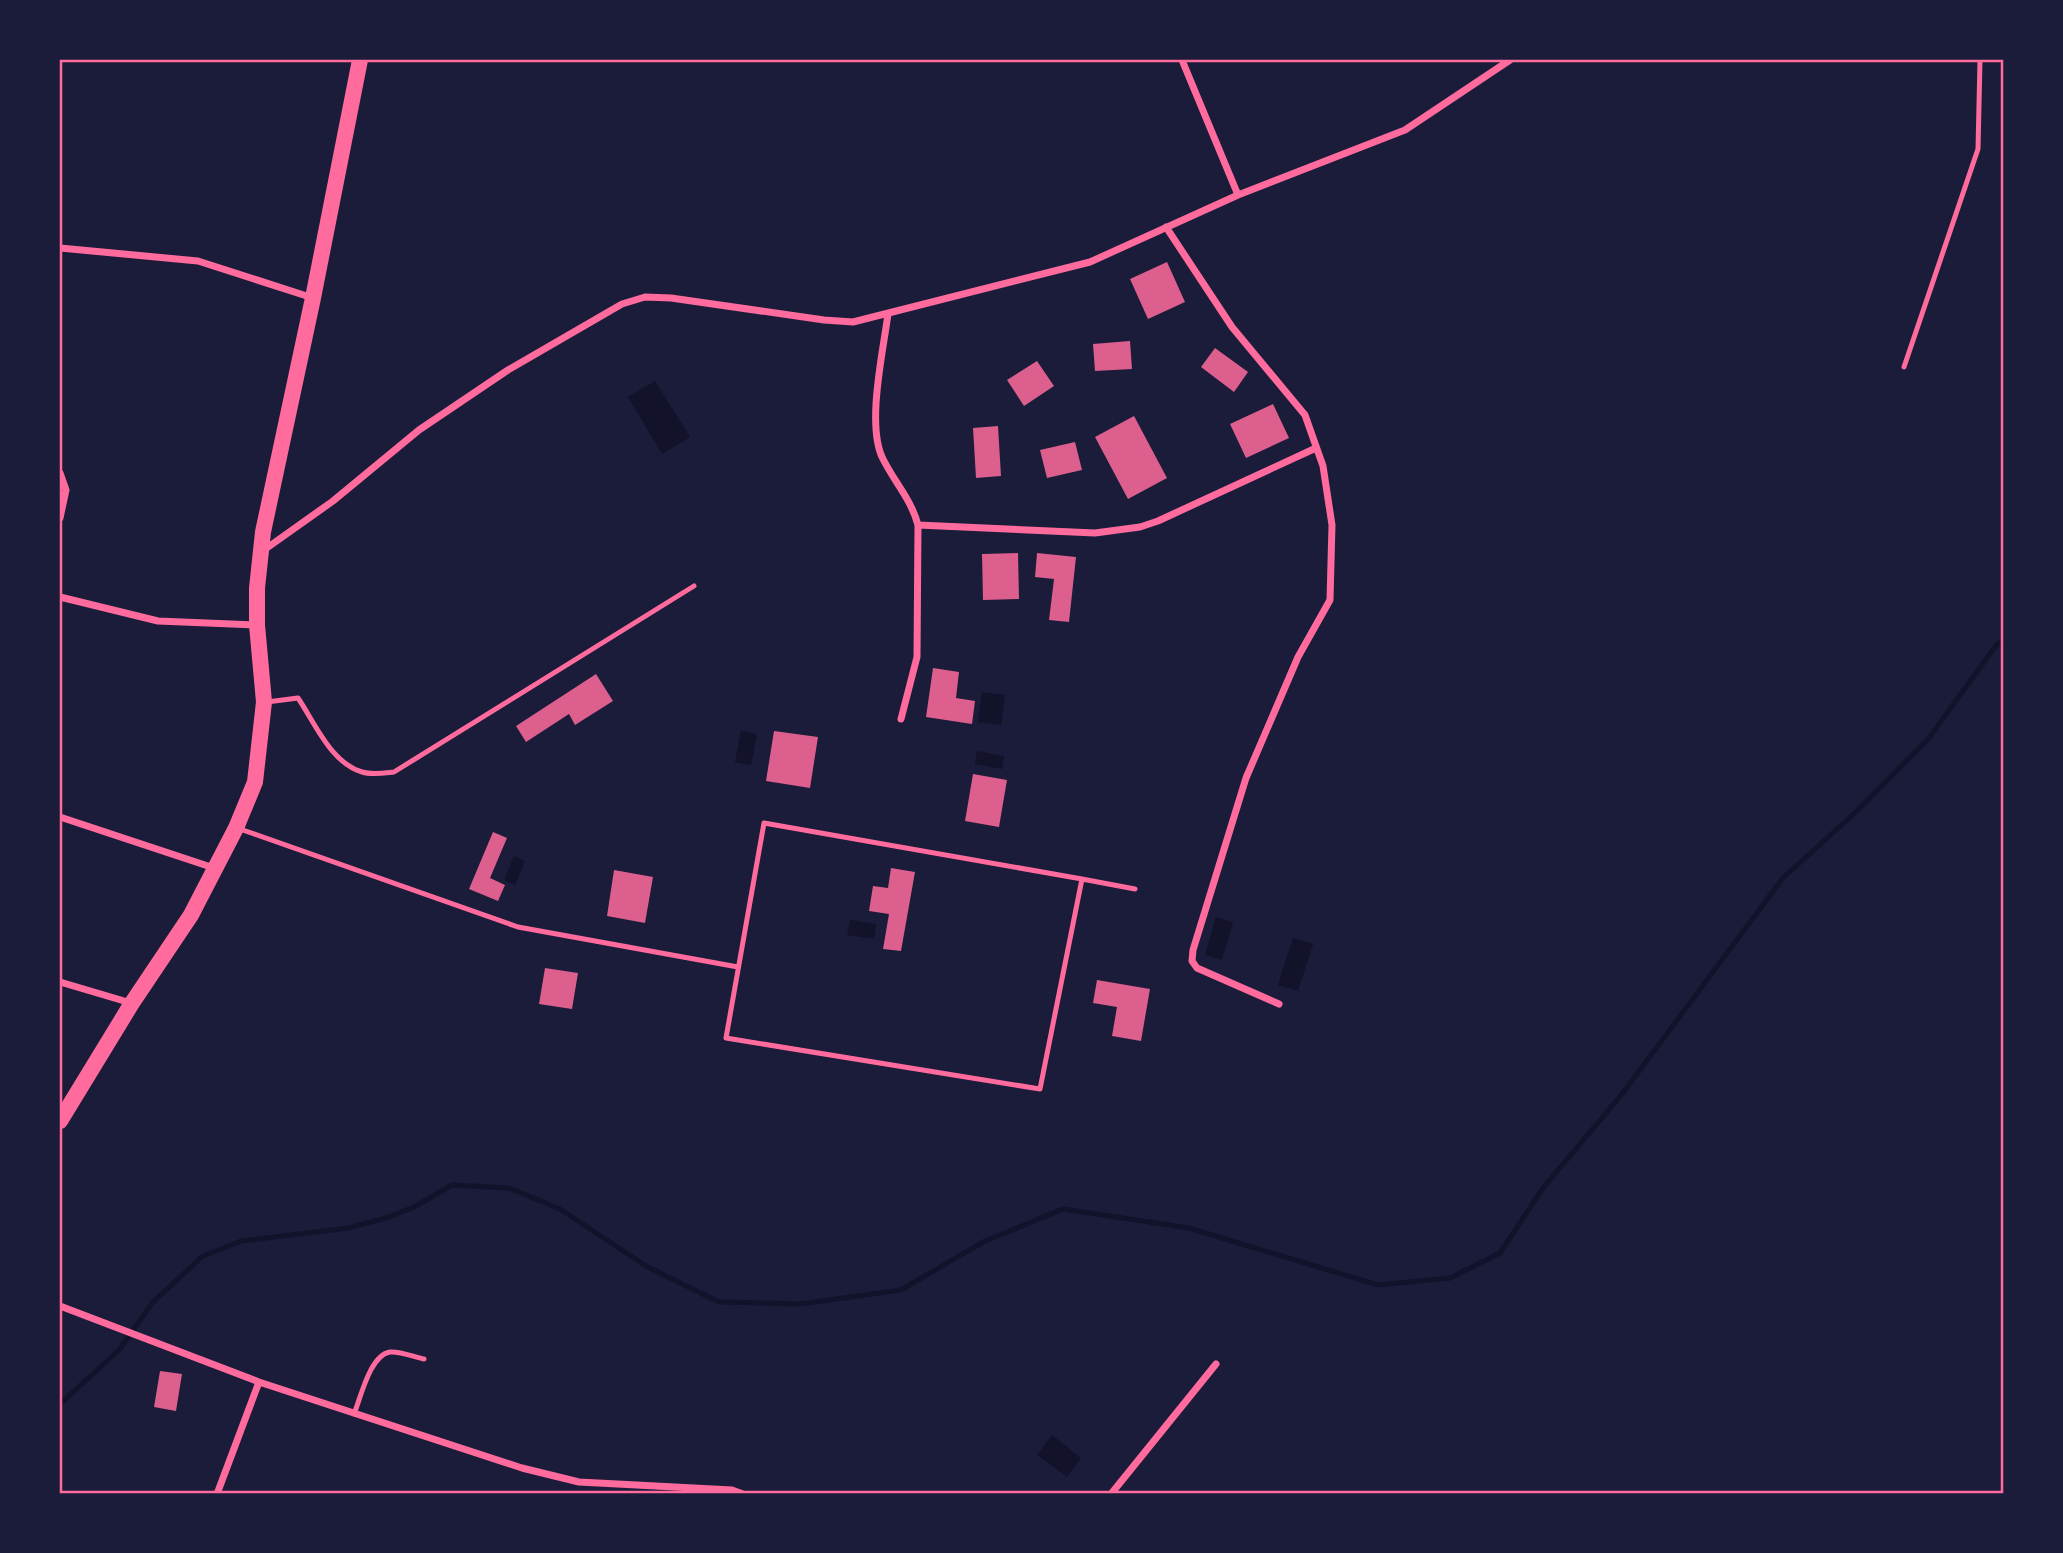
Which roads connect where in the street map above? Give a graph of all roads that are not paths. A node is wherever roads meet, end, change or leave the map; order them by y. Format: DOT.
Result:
graph roads {
  1 [pos="360,60"];
  2 [pos="1182,60"];
  3 [pos="1510,60"];
  4 [pos="1980,60"];
  5 [pos="1238,195"];
  6 [pos="1166,227"];
  7 [pos="60,248"];
  8 [pos="313,298"];
  9 [pos="888,314"];
  10 [pos="1904,367"];
  11 [pos="1316,448"];
  12 [pos="60,473"];
  13 [pos="60,518"];
  14 [pos="918,525"];
  15 [pos="260,552"];
  16 [pos="694,586"];
  17 [pos="60,597"];
  18 [pos="257,625"];
  19 [pos="264,702"];
  20 [pos="901,719"];
  21 [pos="60,817"];
  22 [pos="236,828"];
  23 [pos="214,869"];
  24 [pos="1082,879"];
  25 [pos="1135,889"];
  26 [pos="738,967"];
  27 [pos="60,982"];
  28 [pos="132,1003"];
  29 [pos="1279,1004"];
  30 [pos="60,1121"];
  31 [pos="60,1306"];
  32 [pos="424,1359"];
  33 [pos="1216,1364"];
  34 [pos="259,1381"];
  35 [pos="355,1414"];
  36 [pos="217,1493"];
  37 [pos="743,1493"];
  38 [pos="1111,1493"];
  1 -- 8 [label="highway"];
  2 -- 5 [label="street"];
  3 -- 5 [label="street"];
  4 -- 10 [label="lane"];
  5 -- 6 [label="street"];
  6 -- 9 [label="street"];
  6 -- 11 [label="street"];
  7 -- 8 [label="street"];
  8 -- 15 [label="highway"];
  9 -- 14 [label="street"];
  9 -- 15 [label="street"];
  11 -- 14 [label="street"];
  11 -- 29 [label="street"];
  12 -- 13 [label="street"];
  14 -- 20 [label="street"];
  15 -- 18 [label="highway"];
  16 -- 19 [label="lane"];
  17 -- 18 [label="street"];
  18 -- 19 [label="highway"];
  19 -- 22 [label="highway"];
  21 -- 23 [label="street"];
  22 -- 23 [label="highway"];
  22 -- 26 [label="lane"];
  23 -- 28 [label="highway"];
  24 -- 25 [label="lane"];
  24 -- 26 [label="lane"];
  24 -- 26 [label="lane"];
  27 -- 28 [label="street"];
  28 -- 30 [label="highway"];
  31 -- 34 [label="street"];
  32 -- 35 [label="lane"];
  33 -- 38 [label="street"];
  34 -- 35 [label="street"];
  34 -- 36 [label="street"];
  35 -- 37 [label="street"];
}
